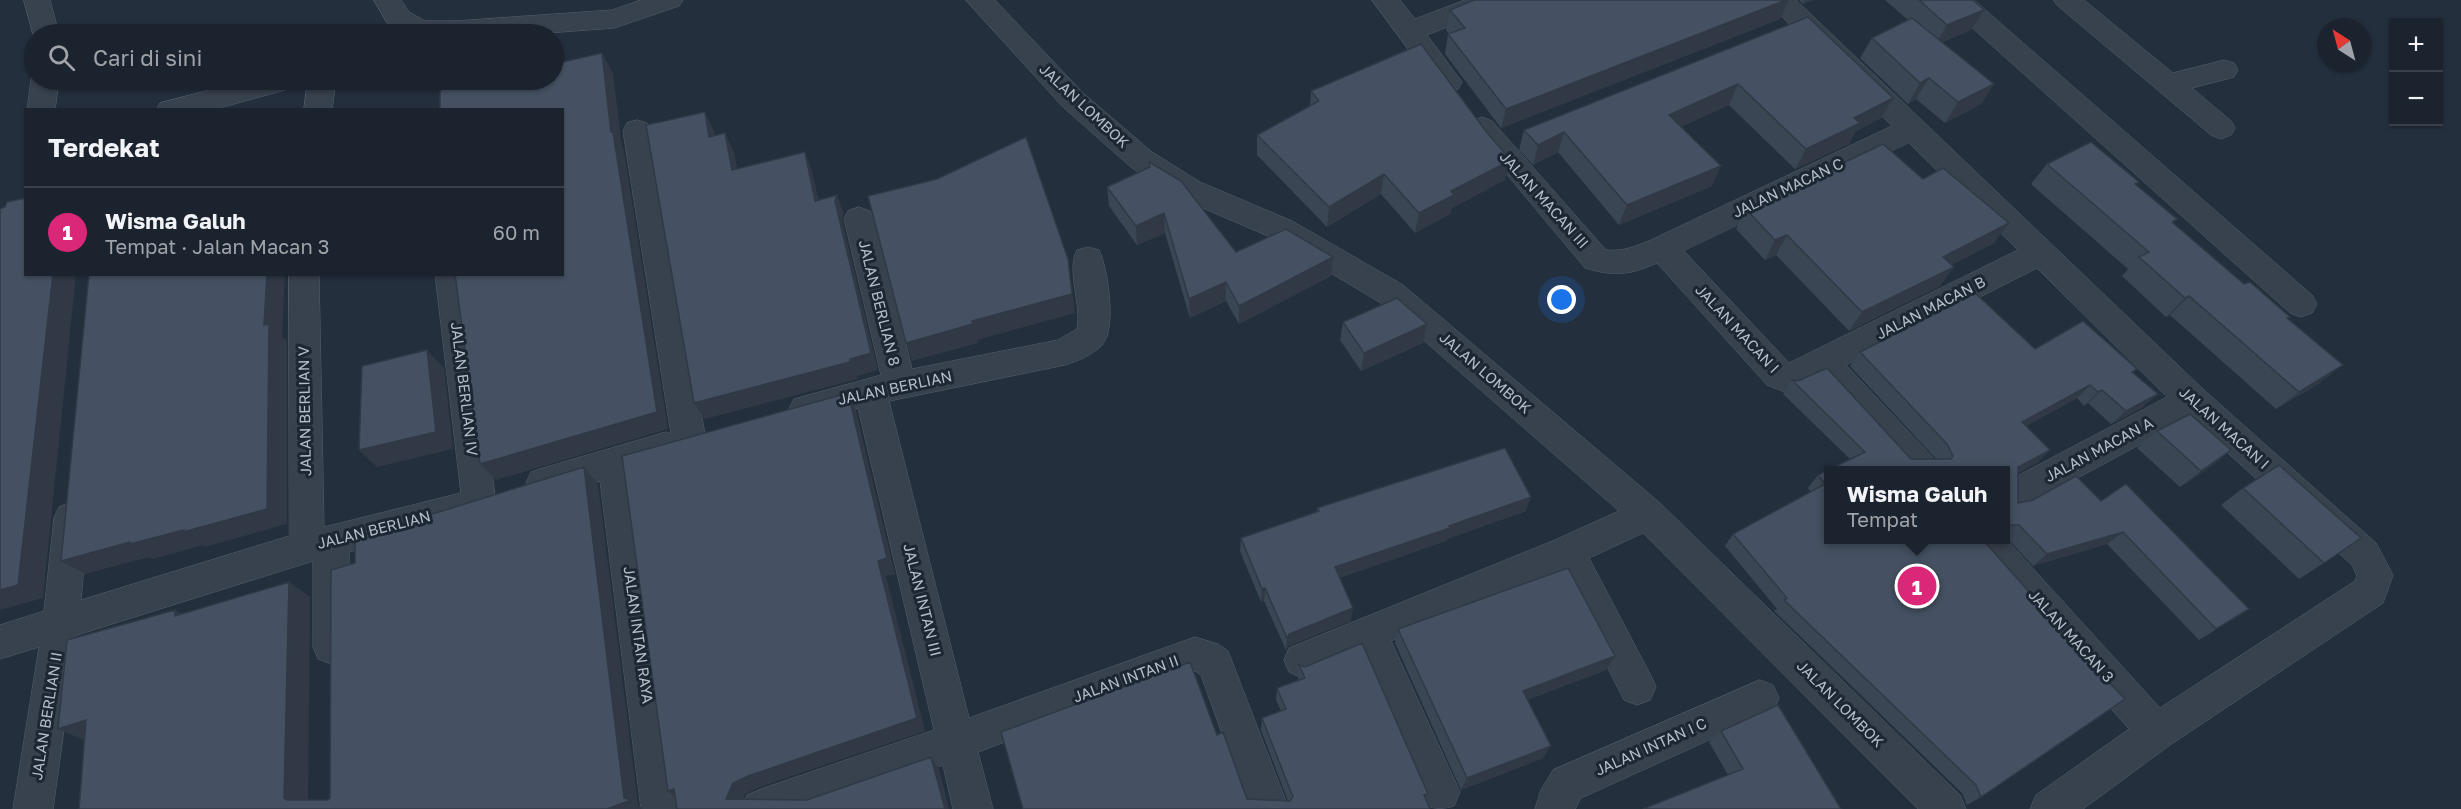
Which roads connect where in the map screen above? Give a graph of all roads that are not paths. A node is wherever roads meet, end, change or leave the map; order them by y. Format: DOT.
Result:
graph roads {
  1 [pos="37,0"];
  2 [pos="387,0"];
  3 [pos="670,0"];
  4 [pos="979,0"];
  5 [pos="1385,0"];
  6 [pos="1491,0"];
  7 [pos="1957,0"];
  8 [pos="2067,0"];
  9 [pos="1788,18"];
  10 [pos="43,24"];
  11 [pos="406,24"];
  12 [pos="548,24"];
  13 [pos="1411,31"];
  14 [pos="2224,70"];
  15 [pos="2168,84"];
  16 [pos="44,90"];
  17 [pos="247,90"];
  18 [pos="321,90"];
  19 [pos="41,108"];
  20 [pos="178,108"];
  21 [pos="318,108"];
  22 [pos="1914,128"];
  23 [pos="2221,128"];
  24 [pos="638,131"];
  25 [pos="859,219"];
  26 [pos="1662,248"];
  27 [pos="2039,253"];
  28 [pos="1088,259"];
  29 [pos="304,276"];
  30 [pos="450,276"];
  31 [pos="2301,304"];
  32 [pos="1824,362"];
  33 [pos="885,389"];
  34 [pos="2192,400"];
  35 [pos="780,416"];
  36 [pos="723,431"];
  37 [pos="689,441"];
  38 [pos="615,462"];
  39 [pos="1918,466"];
  40 [pos="74,484"];
  41 [pos="2010,497"];
  42 [pos="479,503"];
  43 [pos="1648,514"];
  44 [pos="319,544"];
  45 [pos="1988,544"];
  46 [pos="1567,551"];
  47 [pos="61,623"];
  48 [pos="1369,633"];
  49 [pos="0,642"];
  50 [pos="1302,660"];
  51 [pos="331,679"];
  52 [pos="1637,687"];
  53 [pos="1760,698"];
  54 [pos="2157,732"];
  55 [pos="957,741"];
  56 [pos="1440,792"];
  57 [pos="33,809"];
  58 [pos="661,809"];
  59 [pos="761,809"];
  60 [pos="973,809"];
  61 [pos="1269,809"];
  62 [pos="1555,809"];
  63 [pos="1946,809"];
  64 [pos="2050,809"];
  1 -- 10 [label="street"];
  2 -- 11 [label="street"];
  3 -- 12 [label="street"];
  4 -- 43 [label="street, JALAN LOMBOK"];
  5 -- 13 [label="street, JALAN MACAN III"];
  6 -- 13 [label="street"];
  7 -- 31 [label="street"];
  8 -- 15 [label="street"];
  9 -- 22 [label="street, JALAN MACAN I"];
  13 -- 26 [label="street, JALAN MACAN III"];
  14 -- 15 [label="street"];
  15 -- 23 [label="street"];
  16 -- 19 [label="street"];
  17 -- 20 [label="street"];
  18 -- 21 [label="street"];
  22 -- 26 [label="street, JALAN MACAN C"];
  22 -- 27 [label="street, JALAN MACAN I"];
  24 -- 37 [label="street"];
  25 -- 33 [label="street, JALAN BERLIAN 8"];
  26 -- 32 [label="street, JALAN MACAN I"];
  27 -- 32 [label="street, JALAN MACAN B"];
  27 -- 34 [label="street, JALAN MACAN I"];
  28 -- 33 [label="street, JALAN BERLIAN"];
  29 -- 44 [label="street, JALAN BERLIAN V"];
  30 -- 42 [label="street, JALAN BERLIAN IV"];
  32 -- 39 [label="street"];
  33 -- 35 [label="street, JALAN BERLIAN"];
  33 -- 55 [label="street, JALAN INTAN III"];
  34 -- 41 [label="street, JALAN MACAN A"];
  34 -- 54 [label="street, JALAN MACAN I"];
  36 -- 37 [label="street, JALAN BERLIAN"];
  37 -- 38 [label="street, JALAN BERLIAN"];
  38 -- 42 [label="street, JALAN BERLIAN"];
  38 -- 58 [label="street, JALAN INTAN RAYA"];
  40 -- 47 [label="street"];
  42 -- 44 [label="street, JALAN BERLIAN"];
  43 -- 46 [label="street"];
  43 -- 63 [label="street, JALAN LOMBOK"];
  44 -- 47 [label="street, JALAN BERLIAN"];
  44 -- 51 [label="street, JALAN BERLIAN V"];
  45 -- 54 [label="street, JALAN MACAN 3"];
  46 -- 48 [label="street"];
  46 -- 52 [label="street"];
  47 -- 49 [label="street, JALAN BERLIAN"];
  47 -- 57 [label="street, JALAN BERLIAN II"];
  48 -- 50 [label="street"];
  48 -- 56 [label="street"];
  53 -- 62 [label="street, JALAN INTAN I C"];
  54 -- 64 [label="street, JALAN MACAN I"];
  55 -- 59 [label="street, JALAN INTAN II"];
  55 -- 60 [label="street, JALAN INTAN III"];
  55 -- 61 [label="street, JALAN INTAN II"];
}
